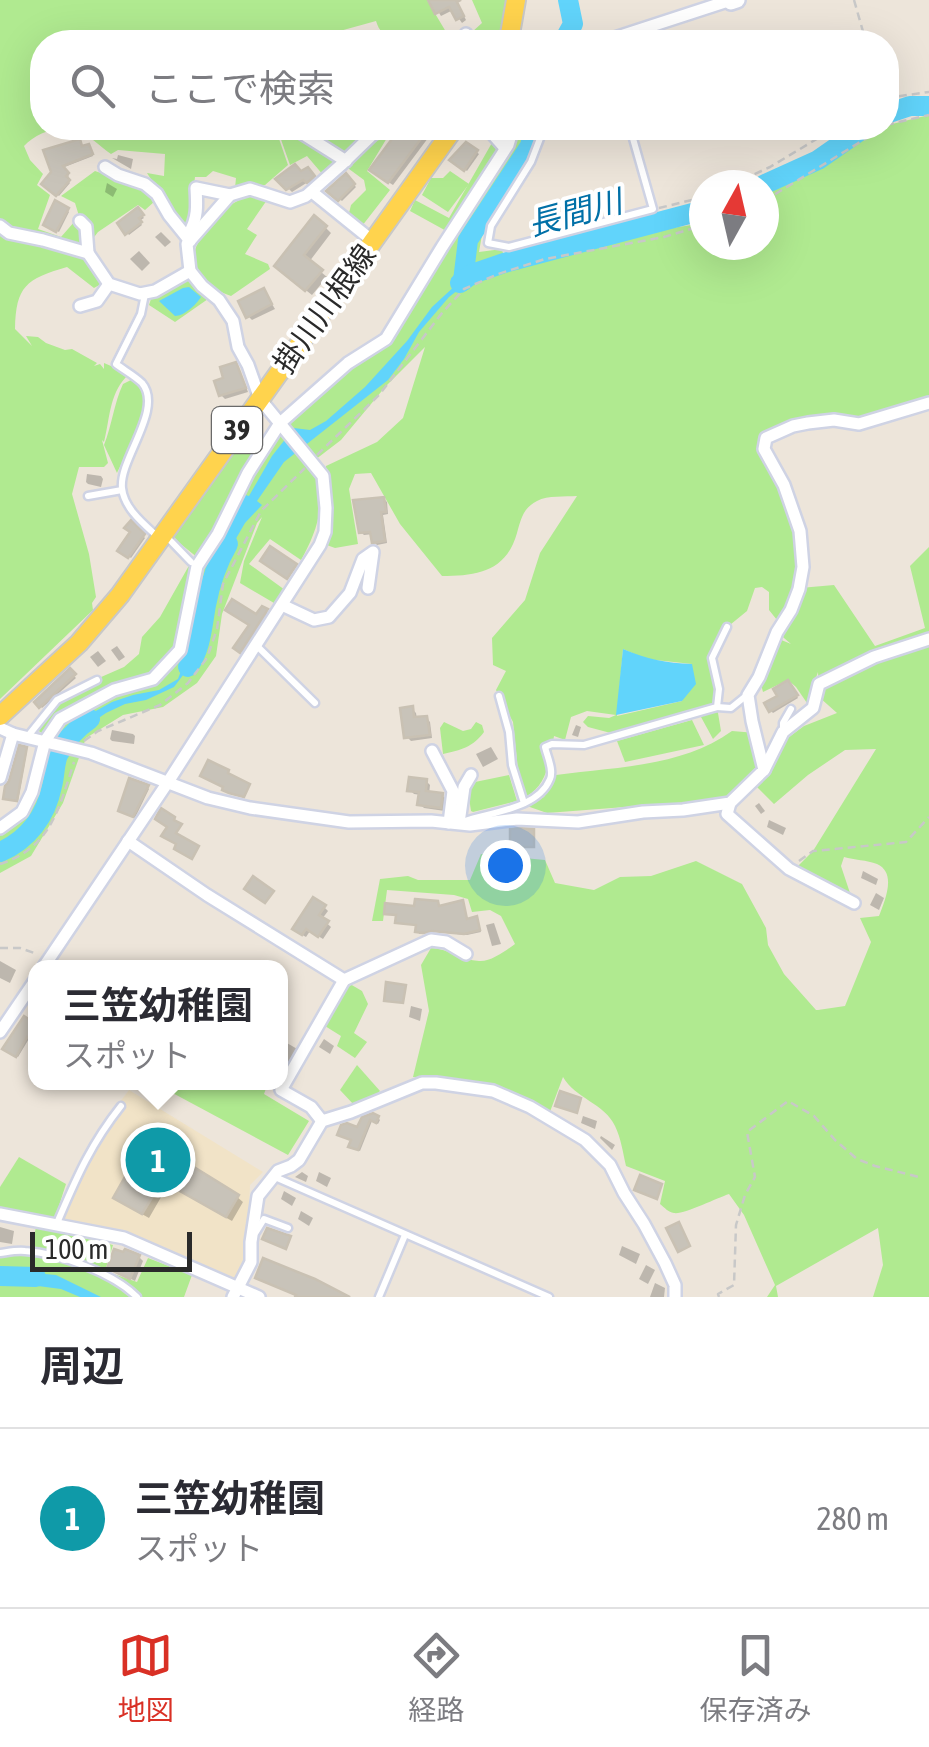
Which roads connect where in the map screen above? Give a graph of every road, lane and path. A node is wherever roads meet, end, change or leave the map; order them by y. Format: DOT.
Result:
graph roads {
  1 [pos="516,0"];
  2 [pos="733,0"];
  3 [pos="854,0"];
  4 [pos="510,30"];
  5 [pos="642,30"];
  6 [pos="863,30"];
  7 [pos="929,92"];
  8 [pos="899,96"];
  9 [pos="929,115"];
  10 [pos="899,122"];
  11 [pos="313,140"];
  12 [pos="366,140"];
  13 [pos="446,140"];
  14 [pos="498,140"];
  15 [pos="508,140"];
  16 [pos="539,140"];
  17 [pos="633,140"];
  18 [pos="816,140"];
  19 [pos="862,140"];
  20 [pos="505,148"];
  21 [pos="346,161"];
  22 [pos="104,167"];
  23 [pos="765,170"];
  24 [pos="312,192"];
  25 [pos="779,192"];
  26 [pos="230,195"];
  27 [pos="689,201"];
  28 [pos="653,209"];
  29 [pos="80,220"];
  30 [pos="0,226"];
  31 [pos="689,230"];
  32 [pos="188,239"];
  33 [pos="374,242"];
  34 [pos="88,254"];
  35 [pos="190,271"];
  36 [pos="109,284"];
  37 [pos="145,293"];
  38 [pos="80,306"];
  39 [pos="260,399"];
  40 [pos="929,403"];
  41 [pos="280,423"];
  42 [pos="311,463"];
  43 [pos="122,490"];
  44 [pos="88,496"];
  45 [pos="162,536"];
  46 [pos="190,562"];
  47 [pos="368,588"];
  48 [pos="282,605"];
  49 [pos="726,627"];
  50 [pos="929,639"];
  51 [pos="256,645"];
  52 [pos="97,680"];
  53 [pos="748,694"];
  54 [pos="499,696"];
  55 [pos="315,704"];
  56 [pos="717,708"];
  57 [pos="791,710"];
  58 [pos="0,716"];
  59 [pos="0,728"];
  60 [pos="783,732"];
  61 [pos="13,734"];
  62 [pos="28,737"];
  63 [pos="49,742"];
  64 [pos="84,751"];
  65 [pos="432,751"];
  66 [pos="764,770"];
  67 [pos="471,775"];
  68 [pos="0,778"];
  69 [pos="168,782"];
  70 [pos="730,803"];
  71 [pos="524,804"];
  72 [pos="929,818"];
  73 [pos="454,823"];
  74 [pos="0,828"];
  75 [pos="128,841"];
  76 [pos="0,864"];
  77 [pos="793,870"];
  78 [pos="854,902"];
  79 [pos="411,933"];
  80 [pos="416,946"];
  81 [pos="0,948"];
  82 [pos="466,954"];
  83 [pos="41,960"];
  84 [pos="48,960"];
  85 [pos="344,980"];
  86 [pos="28,991"];
  87 [pos="0,1032"];
  88 [pos="288,1078"];
  89 [pos="281,1090"];
  90 [pos="121,1106"];
  91 [pos="322,1121"];
  92 [pos="273,1176"];
  93 [pos="919,1177"];
  94 [pos="0,1214"];
  95 [pos="57,1224"];
  96 [pos="288,1228"];
  97 [pos="404,1235"];
  98 [pos="251,1242"];
  99 [pos="0,1253"];
  100 [pos="236,1292"];
  101 [pos="137,1297"];
  102 [pos="259,1297"];
  103 [pos="379,1297"];
  104 [pos="549,1297"];
  105 [pos="675,1297"];
  106 [pos="719,1297"];
  1 -- 4 [label="main road"];
  2 -- 5 [label="street"];
  3 -- 6 [label="path"];
  7 -- 8 [label="path"];
  9 -- 10 [label="path"];
  11 -- 21 [label="street"];
  12 -- 21 [label="street"];
  13 -- 33 [label="main road, 掛川川根線 / 39"];
  14 -- 20 [label="street"];
  15 -- 20 [label="street"];
  16 -- 28 [label="lane"];
  17 -- 28 [label="lane"];
  18 -- 23 [label="path"];
  19 -- 25 [label="path"];
  20 -- 41 [label="street"];
  21 -- 24 [label="street"];
  22 -- 32 [label="street"];
  24 -- 26 [label="street"];
  24 -- 33 [label="street"];
  26 -- 32 [label="street"];
  26 -- 32 [label="street"];
  27 -- 28 [label="path"];
  29 -- 34 [label="street"];
  30 -- 34 [label="street"];
  31 -- 42 [label="path"];
  32 -- 35 [label="street"];
  33 -- 39 [label="main road, 掛川川根線 / 39"];
  34 -- 36 [label="street"];
  35 -- 37 [label="street"];
  35 -- 39 [label="street"];
  36 -- 37 [label="street"];
  36 -- 38 [label="street"];
  37 -- 43 [label="lane"];
  39 -- 41 [label="street"];
  39 -- 45 [label="main road, 掛川川根線 / 39"];
  40 -- 53 [label="street"];
  41 -- 42 [label="street"];
  41 -- 63 [label="street"];
  42 -- 48 [label="street"];
  42 -- 64 [label="path"];
  43 -- 44 [label="lane"];
  43 -- 45 [label="lane"];
  45 -- 46 [label="lane"];
  45 -- 58 [label="main road, 掛川川根線 / 39"];
  47 -- 48 [label="street"];
  48 -- 51 [label="street"];
  49 -- 56 [label="lane"];
  50 -- 60 [label="street"];
  51 -- 55 [label="lane"];
  51 -- 69 [label="street"];
  52 -- 62 [label="lane"];
  53 -- 56 [label="lane"];
  53 -- 66 [label="street"];
  54 -- 71 [label="lane"];
  56 -- 71 [label="lane"];
  57 -- 60 [label="lane"];
  59 -- 61 [label="street"];
  60 -- 66 [label="street"];
  61 -- 62 [label="street"];
  61 -- 68 [label="street"];
  62 -- 63 [label="street"];
  63 -- 64 [label="street"];
  63 -- 74 [label="street"];
  64 -- 69 [label="street"];
  64 -- 76 [label="path"];
  65 -- 73 [label="street"];
  66 -- 70 [label="street"];
  67 -- 73 [label="street"];
  69 -- 73 [label="street"];
  69 -- 75 [label="street"];
  70 -- 73 [label="street"];
  70 -- 77 [label="street"];
  71 -- 73 [label="lane"];
  72 -- 77 [label="path"];
  75 -- 84 [label="street"];
  75 -- 85 [label="street"];
  77 -- 78 [label="street"];
  79 -- 80 [label="street"];
  80 -- 82 [label="street"];
  80 -- 85 [label="street"];
  81 -- 83 [label="path"];
  85 -- 88 [label="street"];
  86 -- 87 [label="street"];
  89 -- 91 [label="street"];
  90 -- 95 [label="lane"];
  91 -- 92 [label="street"];
  91 -- 105 [label="street"];
  92 -- 97 [label="lane"];
  92 -- 98 [label="street"];
  93 -- 106 [label="path"];
  94 -- 95 [label="street"];
  95 -- 100 [label="street"];
  96 -- 98 [label="lane"];
  97 -- 103 [label="lane"];
  97 -- 104 [label="lane"];
  98 -- 100 [label="street"];
  99 -- 101 [label="lane"];
  100 -- 102 [label="street"];
}
